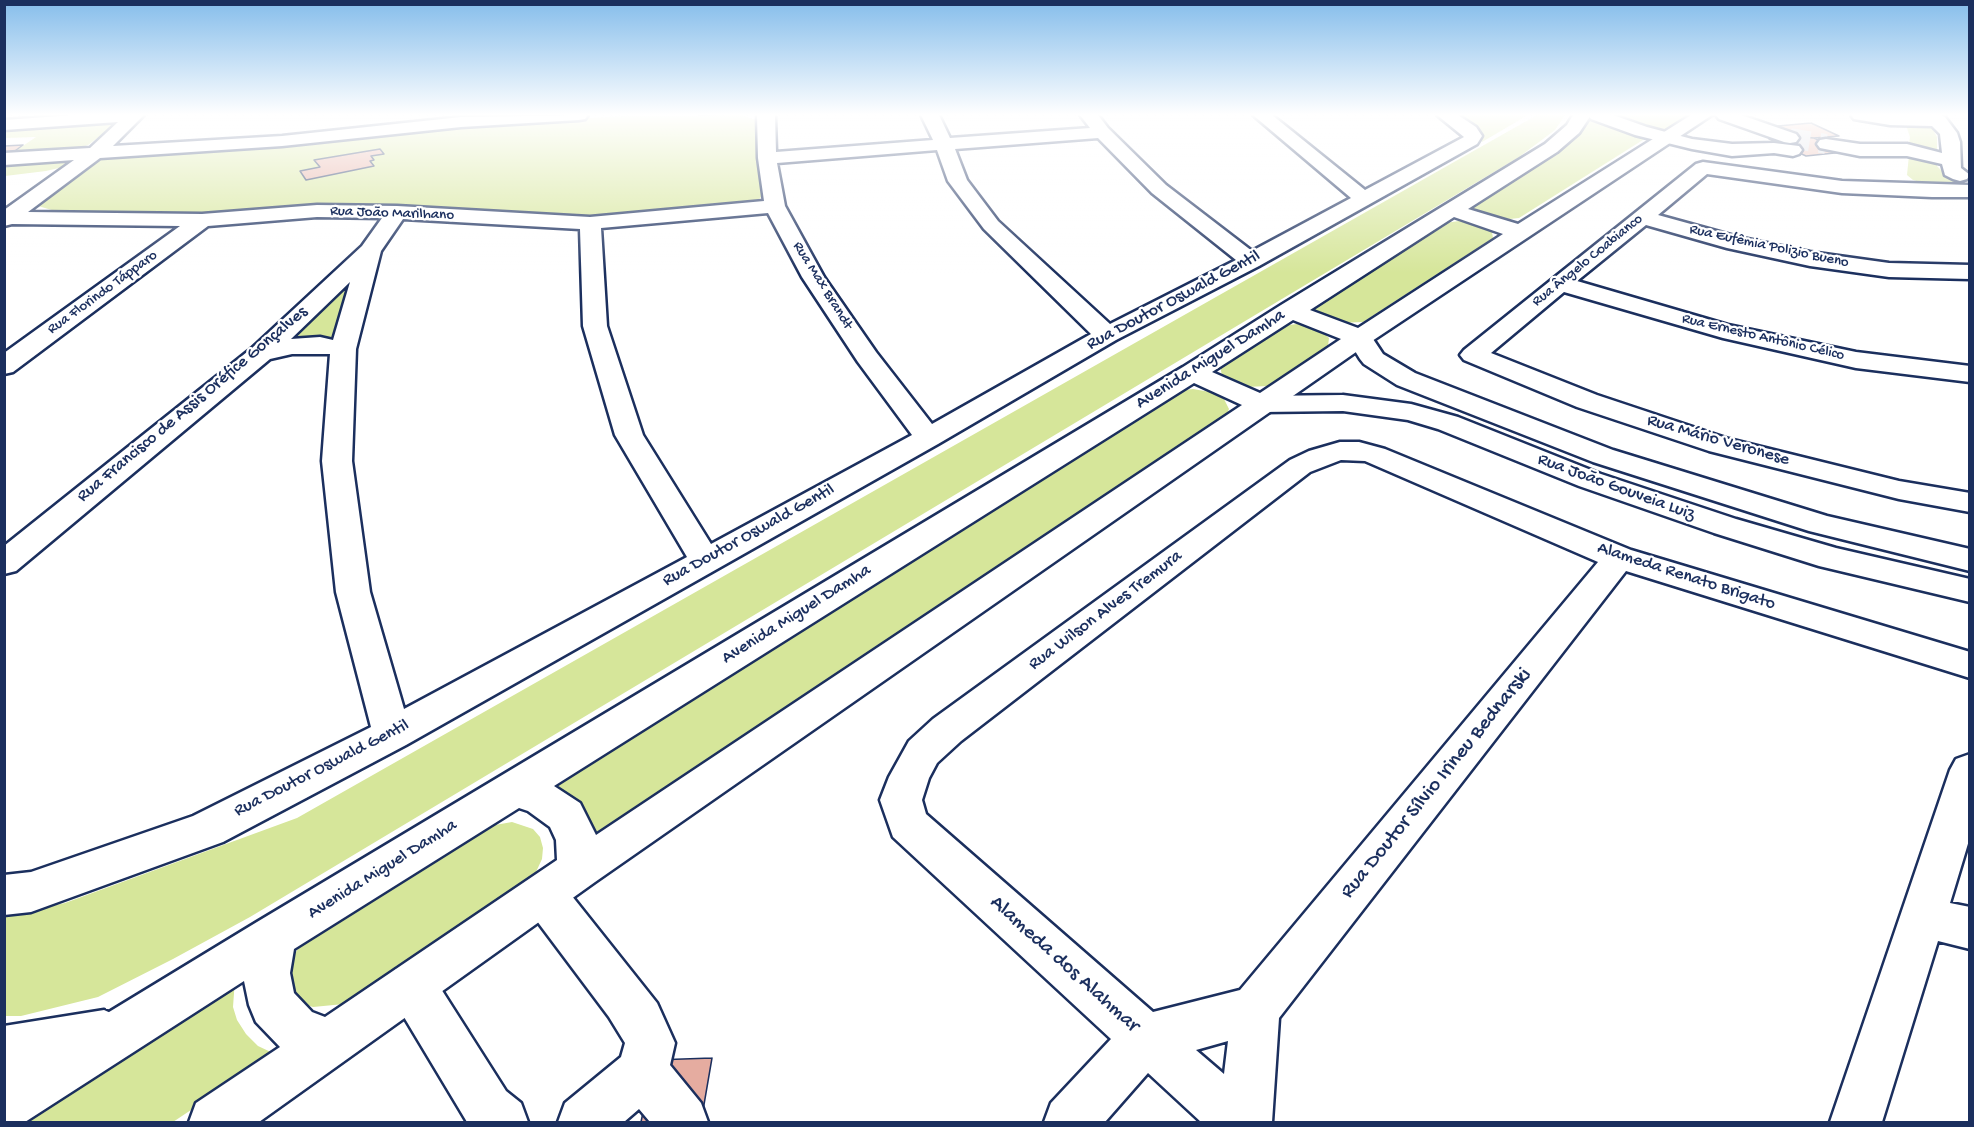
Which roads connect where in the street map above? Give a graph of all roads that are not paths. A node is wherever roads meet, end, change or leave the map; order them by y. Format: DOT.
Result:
graph roads {
  1 [pos="74,168"];
  2 [pos="769,168"];
  3 [pos="953,168"];
  4 [pos="1138,168"];
  5 [pos="1326,168"];
  6 [pos="1421,168"];
  7 [pos="1520,168"];
  8 [pos="1620,168"];
  9 [pos="1871,168"];
  10 [pos="1886,168"];
  11 [pos="1952,168"];
  12 [pos="1885,176"];
  13 [pos="4,177"];
  14 [pos="1970,180"];
  15 [pos="33,182"];
  16 [pos="1951,191"];
  17 [pos="4,196"];
  18 [pos="1364,199"];
  19 [pos="1970,202"];
  20 [pos="775,206"];
  21 [pos="1452,210"];
  22 [pos="397,212"];
  23 [pos="1642,218"];
  24 [pos="6,219"];
  25 [pos="202,220"];
  26 [pos="590,223"];
  27 [pos="1520,232"];
  28 [pos="370,251"];
  29 [pos="1251,261"];
  30 [pos="1970,272"];
  31 [pos="1561,284"];
  32 [pos="1289,310"];
  33 [pos="1107,335"];
  34 [pos="1360,338"];
  35 [pos="343,349"];
  36 [pos="261,353"];
  37 [pos="1473,355"];
  38 [pos="4,366"];
  39 [pos="1192,373"];
  40 [pos="1970,374"];
  41 [pos="1262,404"];
  42 [pos="928,438"];
  43 [pos="1340,451"];
  44 [pos="1970,503"];
  45 [pos="1619,558"];
  46 [pos="705,560"];
  47 [pos="1970,560"];
  48 [pos="4,562"];
  49 [pos="1970,591"];
  50 [pos="1970,665"];
  51 [pos="392,734"];
  52 [pos="1970,770"];
  53 [pos="514,789"];
  54 [pos="901,800"];
  55 [pos="562,882"];
  56 [pos="4,895"];
  57 [pos="1922,917"];
  58 [pos="1970,928"];
  59 [pos="273,938"];
  60 [pos="412,986"];
  61 [pos="1255,1010"];
  62 [pos="123,1032"];
  63 [pos="1145,1040"];
  64 [pos="328,1043"];
  65 [pos="4,1051"];
  66 [pos="643,1072"];
  67 [pos="4,1106"];
  68 [pos="215,1122"];
  69 [pos="502,1122"];
  70 [pos="584,1122"];
  71 [pos="682,1122"];
  72 [pos="1070,1122"];
  73 [pos="1239,1122"];
  74 [pos="1246,1122"];
  75 [pos="1856,1122"];
  1 -- 15 [label="street"];
  2 -- 20 [label="street, Rua Max Brandt"];
  3 -- 33 [label="street"];
  4 -- 29 [label="street"];
  5 -- 18 [label="street"];
  6 -- 18 [label="street, Rua Doutor Oswald Gentil"];
  7 -- 21 [label="street, Avenida Miguel Damha"];
  8 -- 27 [label="street"];
  9 -- 12 [label="street"];
  10 -- 12 [label="street"];
  11 -- 14 [label="street"];
  12 -- 16 [label="street"];
  12 -- 23 [label="street, Rua Ângelo Coabianco"];
  13 -- 15 [label="street"];
  15 -- 17 [label="street"];
  15 -- 24 [label="street"];
  16 -- 19 [label="street"];
  18 -- 29 [label="street, Rua Doutor Oswald Gentil"];
  20 -- 26 [label="street, Rua João Marilhano"];
  20 -- 42 [label="street, Rua Max Brandt"];
  21 -- 27 [label="street"];
  21 -- 32 [label="street, Avenida Miguel Damha"];
  22 -- 25 [label="street, Rua João Marilhano"];
  22 -- 26 [label="street, Rua João Marilhano"];
  22 -- 28 [label="street, Rua Francisco de Assis Oréfice Gonçalves"];
  23 -- 30 [label="street, Rua Eufêmia Polizio Bueno"];
  23 -- 31 [label="street, Rua Ângelo Coabianco"];
  24 -- 25 [label="street, Rua João Marilhano"];
  25 -- 38 [label="street, Rua Florindo Tápparo"];
  26 -- 46 [label="street"];
  27 -- 34 [label="street"];
  28 -- 35 [label="street"];
  28 -- 36 [label="street, Rua Francisco de Assis Oréfice Gonçalves"];
  29 -- 33 [label="street, Rua Doutor Oswald Gentil"];
  31 -- 37 [label="street, Rua Ângelo Coabianco"];
  31 -- 40 [label="street, Rua Ernesto Antônio Célico"];
  32 -- 34 [label="street"];
  32 -- 39 [label="street, Avenida Miguel Damha"];
  33 -- 42 [label="street, Rua Doutor Oswald Gentil"];
  34 -- 41 [label="street"];
  34 -- 47 [label="street, Rua João Gouveia Luiz"];
  35 -- 36 [label="street"];
  35 -- 51 [label="street"];
  36 -- 48 [label="street, Rua Francisco de Assis Oréfice Gonçalves"];
  37 -- 44 [label="street, Rua Mário Veronese"];
  39 -- 41 [label="street"];
  39 -- 53 [label="street, Avenida Miguel Damha"];
  41 -- 49 [label="street, Rua João Gouveia Luiz"];
  41 -- 55 [label="street"];
  42 -- 46 [label="street, Rua Doutor Oswald Gentil"];
  43 -- 45 [label="street, Alameda Renato Brigato"];
  43 -- 54 [label="street, Rua Wilson Alves Tremura"];
  45 -- 50 [label="street, Alameda Renato Brigato"];
  45 -- 61 [label="street, Rua Doutor Sílvio Irineu Bednarski"];
  46 -- 51 [label="street, Rua Doutor Oswald Gentil"];
  51 -- 56 [label="street, Rua Doutor Oswald Gentil"];
  52 -- 57 [label="street"];
  53 -- 55 [label="street"];
  53 -- 59 [label="street, Avenida Miguel Damha"];
  54 -- 63 [label="street, Alameda dos Alahmar"];
  55 -- 60 [label="street"];
  55 -- 66 [label="street"];
  57 -- 58 [label="street"];
  57 -- 75 [label="street"];
  59 -- 62 [label="street, Avenida Miguel Damha"];
  59 -- 64 [label="street"];
  60 -- 64 [label="street"];
  60 -- 69 [label="street"];
  61 -- 63 [label="street"];
  61 -- 74 [label="street"];
  62 -- 65 [label="street"];
  62 -- 67 [label="street, Avenida Miguel Damha"];
  63 -- 72 [label="street"];
  63 -- 73 [label="street, Alameda dos Alahmar"];
  64 -- 68 [label="street"];
  66 -- 70 [label="street"];
  66 -- 71 [label="street"];
}
